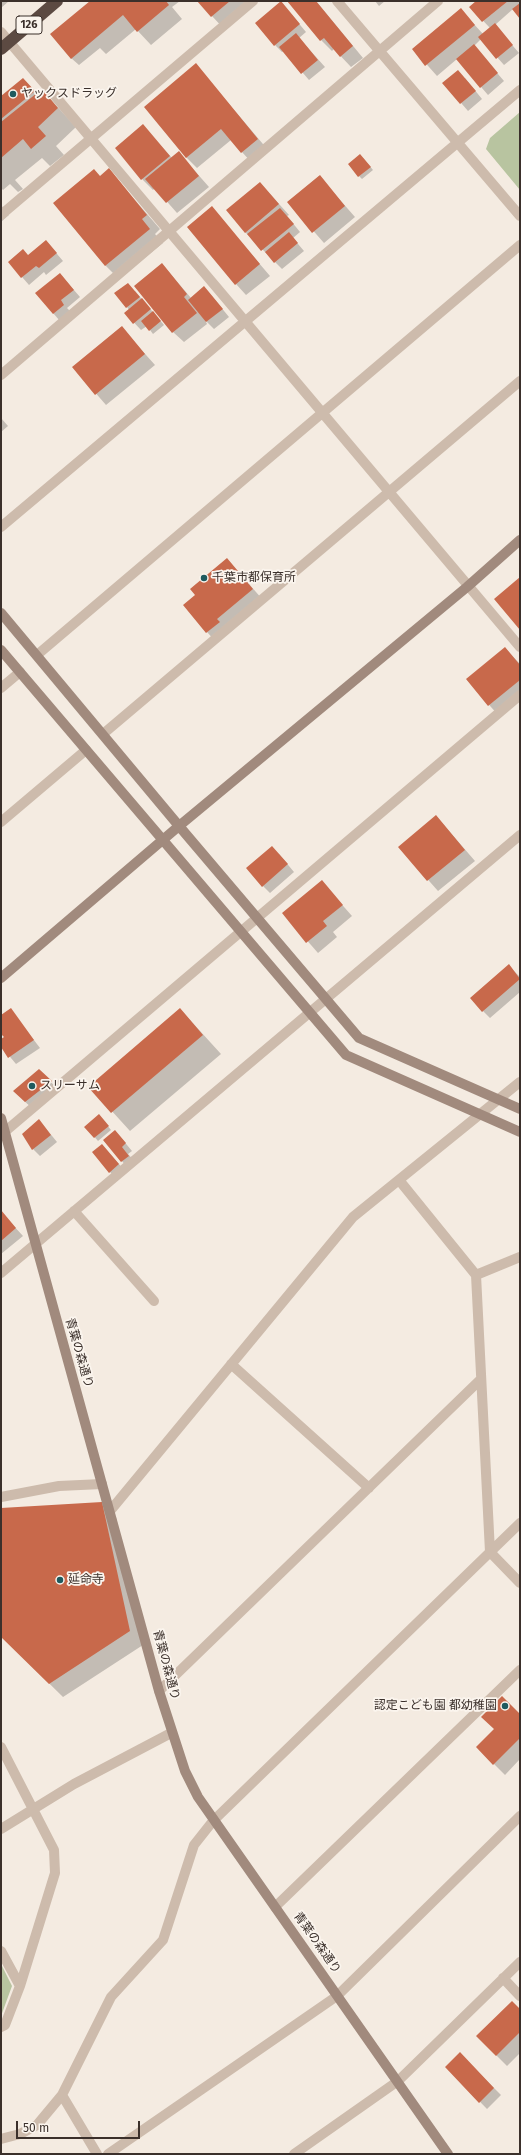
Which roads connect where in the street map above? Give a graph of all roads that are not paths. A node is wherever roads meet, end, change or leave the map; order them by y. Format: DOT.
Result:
graph roads {
  1 [pos="57,1"];
  2 [pos="253,1"];
  3 [pos="337,1"];
  4 [pos="438,1"];
  5 [pos="1,32"];
  6 [pos="5,46"];
  7 [pos="378,50"];
  8 [pos="520,90"];
  9 [pos="92,139"];
  10 [pos="458,143"];
  11 [pos="1,215"];
  12 [pos="520,216"];
  13 [pos="169,232"];
  14 [pos="520,245"];
  15 [pos="247,322"];
  16 [pos="1,375"];
  17 [pos="520,381"];
  18 [pos="323,412"];
  19 [pos="390,491"];
  20 [pos="1,527"];
  21 [pos="520,540"];
  22 [pos="467,586"];
  23 [pos="1,613"];
  24 [pos="520,647"];
  25 [pos="1,650"];
  26 [pos="37,655"];
  27 [pos="20,672"];
  28 [pos="1,688"];
  29 [pos="520,696"];
  30 [pos="103,734"];
  31 [pos="86,750"];
  32 [pos="1,822"];
  33 [pos="179,826"];
  34 [pos="520,834"];
  35 [pos="162,840"];
  36 [pos="258,918"];
  37 [pos="242,931"];
  38 [pos="1,978"];
  39 [pos="326,998"];
  40 [pos="310,1012"];
  41 [pos="520,1082"];
  42 [pos="499,1100"];
  43 [pos="520,1109"];
  44 [pos="481,1114"];
  45 [pos="1,1118"];
  46 [pos="520,1132"];
  47 [pos="3,1134"];
  48 [pos="399,1180"];
  49 [pos="74,1211"];
  50 [pos="35,1244"];
  51 [pos="520,1257"];
  52 [pos="1,1273"];
  53 [pos="476,1275"];
  54 [pos="154,1301"];
  55 [pos="231,1364"];
  56 [pos="481,1379"];
  57 [pos="102,1484"];
  58 [pos="369,1488"];
  59 [pos="1,1497"];
  60 [pos="110,1511"];
  61 [pos="520,1523"];
  62 [pos="490,1552"];
  63 [pos="520,1583"];
  64 [pos="520,1670"];
  65 [pos="159,1691"];
  66 [pos="171,1733"];
  67 [pos="1,1747"];
  68 [pos="33,1808"];
  69 [pos="520,1816"];
  70 [pos="213,1820"];
  71 [pos="1,1829"];
  72 [pos="276,1907"];
  73 [pos="1,1951"];
  74 [pos="520,1962"];
  75 [pos="503,1978"];
  76 [pos="20,1986"];
  77 [pos="337,1996"];
  78 [pos="520,1996"];
  79 [pos="1,2027"];
  80 [pos="398,2081"];
  81 [pos="62,2095"];
  82 [pos="1,2139"];
  83 [pos="97,2154"];
  84 [pos="108,2154"];
  85 [pos="294,2154"];
  86 [pos="448,2154"];
  1 -- 6 [label="highway, 126"];
  2 -- 9 [label="street"];
  3 -- 7 [label="street"];
  4 -- 7 [label="street"];
  5 -- 6 [label="street"];
  6 -- 9 [label="street"];
  7 -- 10 [label="street"];
  7 -- 13 [label="street"];
  8 -- 10 [label="street"];
  9 -- 11 [label="street"];
  9 -- 13 [label="street"];
  10 -- 12 [label="street"];
  10 -- 15 [label="street"];
  13 -- 15 [label="street"];
  13 -- 16 [label="street"];
  14 -- 18 [label="street"];
  15 -- 18 [label="street"];
  15 -- 20 [label="street"];
  17 -- 19 [label="street"];
  18 -- 19 [label="street"];
  18 -- 26 [label="street"];
  19 -- 22 [label="street"];
  19 -- 30 [label="street"];
  21 -- 22 [label="street"];
  22 -- 24 [label="street"];
  22 -- 33 [label="street"];
  23 -- 26 [label="street"];
  25 -- 27 [label="street"];
  26 -- 30 [label="street"];
  27 -- 28 [label="street"];
  27 -- 31 [label="street"];
  29 -- 36 [label="street"];
  30 -- 33 [label="street"];
  31 -- 32 [label="street"];
  31 -- 35 [label="street"];
  33 -- 35 [label="street"];
  33 -- 36 [label="street"];
  34 -- 39 [label="street"];
  35 -- 37 [label="street"];
  35 -- 38 [label="street"];
  36 -- 37 [label="street"];
  36 -- 39 [label="street"];
  37 -- 40 [label="street"];
  37 -- 47 [label="street"];
  39 -- 40 [label="street"];
  39 -- 42 [label="street"];
  40 -- 44 [label="street"];
  40 -- 49 [label="street"];
  41 -- 42 [label="street"];
  42 -- 43 [label="street"];
  42 -- 44 [label="street"];
  44 -- 46 [label="street"];
  44 -- 48 [label="street"];
  45 -- 47 [label="street, 青葉の森通り"];
  47 -- 50 [label="street, 青葉の森通り"];
  48 -- 53 [label="street"];
  48 -- 55 [label="street"];
  49 -- 50 [label="street"];
  49 -- 54 [label="street"];
  50 -- 52 [label="street"];
  50 -- 57 [label="street, 青葉の森通り"];
  51 -- 53 [label="street"];
  53 -- 56 [label="street"];
  55 -- 58 [label="street"];
  55 -- 60 [label="street"];
  56 -- 58 [label="street"];
  56 -- 62 [label="street"];
  57 -- 59 [label="street"];
  57 -- 60 [label="street, 青葉の森通り"];
  58 -- 65 [label="street"];
  60 -- 65 [label="street, 青葉の森通り"];
  61 -- 62 [label="street"];
  62 -- 63 [label="street"];
  62 -- 70 [label="street"];
  64 -- 72 [label="street"];
  65 -- 66 [label="street, 青葉の森通り"];
  66 -- 68 [label="street"];
  66 -- 70 [label="street, 青葉の森通り"];
  67 -- 68 [label="street"];
  68 -- 71 [label="street"];
  68 -- 76 [label="street"];
  69 -- 77 [label="street"];
  70 -- 72 [label="street, 青葉の森通り"];
  70 -- 81 [label="street"];
  72 -- 77 [label="street, 青葉の森通り"];
  73 -- 76 [label="street"];
  74 -- 75 [label="street"];
  75 -- 78 [label="street"];
  75 -- 80 [label="street"];
  76 -- 79 [label="street"];
  77 -- 80 [label="street, 青葉の森通り"];
  77 -- 84 [label="street"];
  80 -- 85 [label="street"];
  80 -- 86 [label="street, 青葉の森通り"];
  81 -- 82 [label="street"];
  81 -- 83 [label="street"];
}
